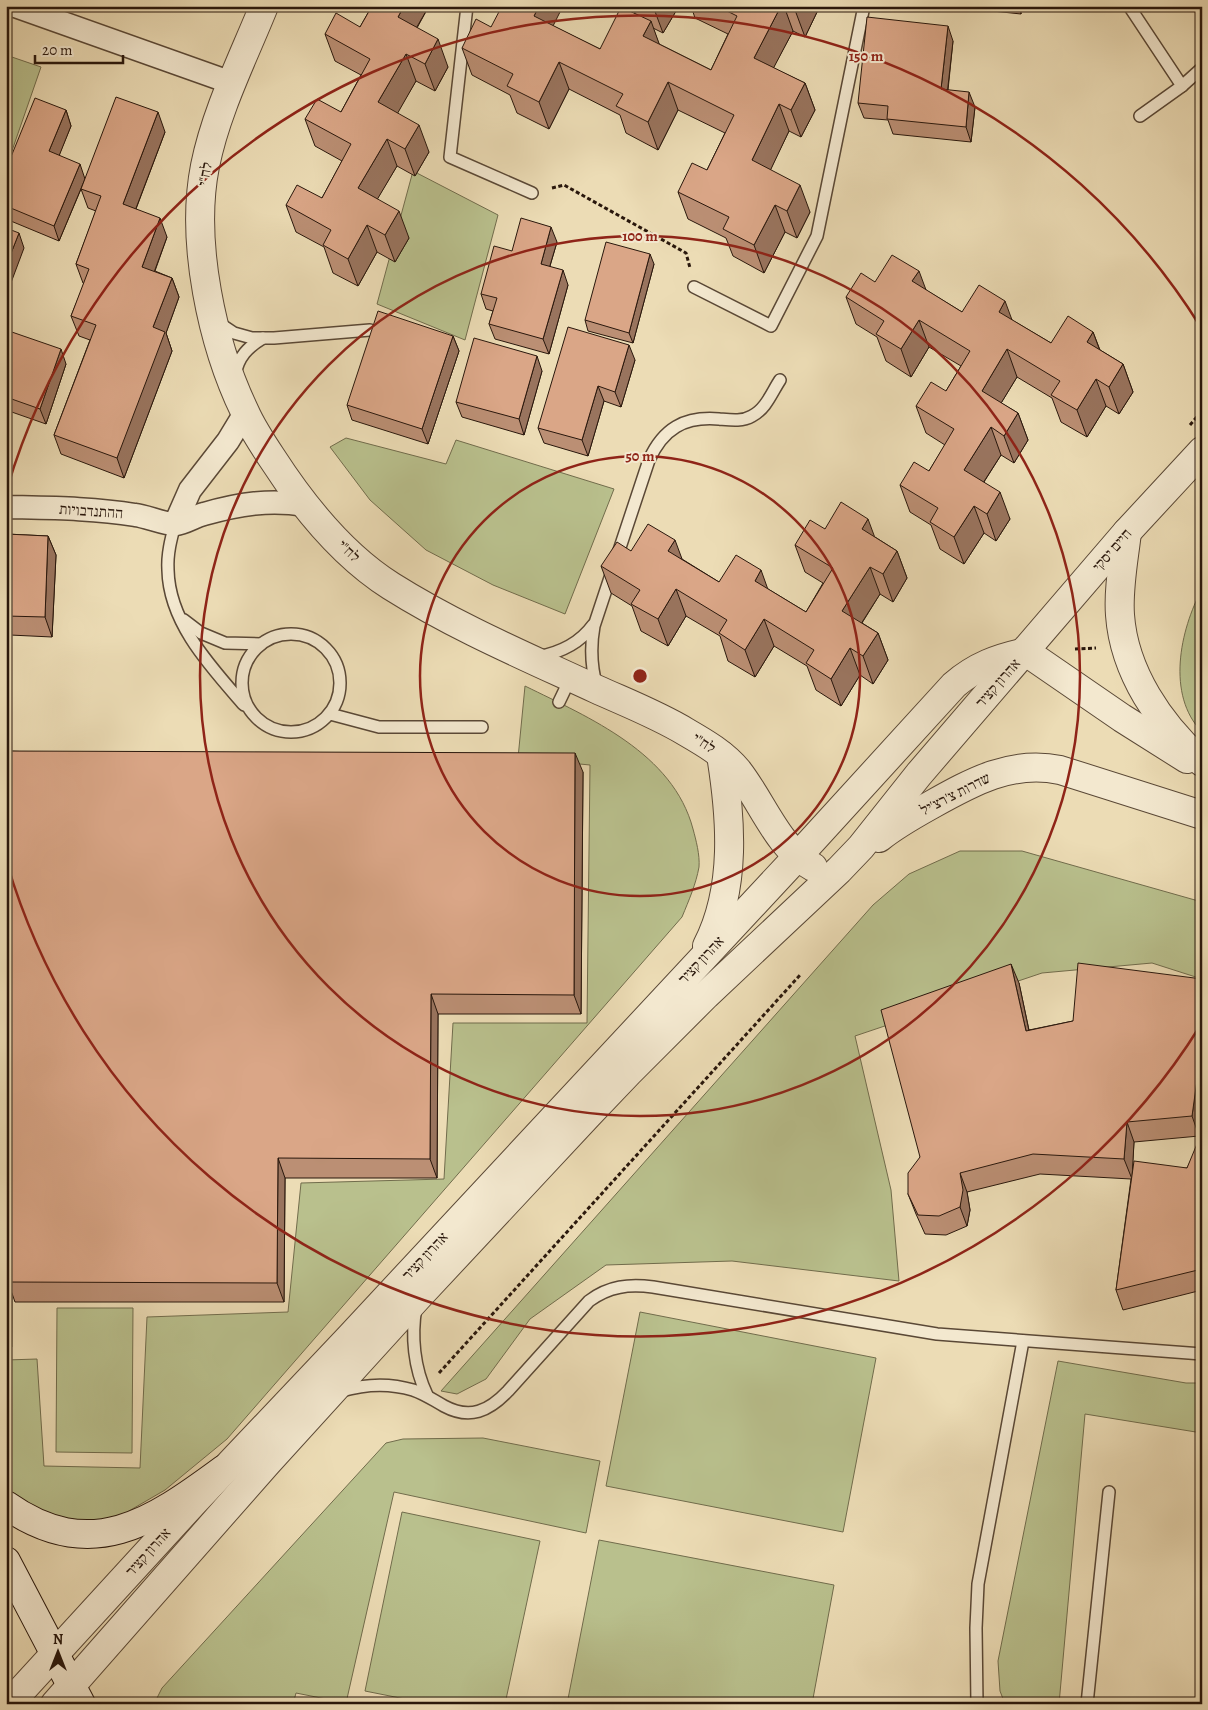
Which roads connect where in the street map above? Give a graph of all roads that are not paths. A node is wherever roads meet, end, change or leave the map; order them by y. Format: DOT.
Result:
graph roads {
  1 [pos="15,6"];
  2 [pos="264,6"];
  3 [pos="467,6"];
  4 [pos="864,6"];
  5 [pos="1129,6"];
  6 [pos="1202,68"];
  7 [pos="232,83"];
  8 [pos="1182,86"];
  9 [pos="1140,116"];
  10 [pos="532,193"];
  11 [pos="694,287"];
  12 [pos="212,318"];
  13 [pos="370,330"];
  14 [pos="263,338"];
  15 [pos="780,380"];
  16 [pos="234,385"];
  17 [pos="245,413"];
  18 [pos="1202,451"];
  19 [pos="305,505"];
  20 [pos="6,507"];
  21 [pos="175,524"];
  22 [pos="1127,532"];
  23 [pos="178,616"];
  24 [pos="596,621"];
  25 [pos="261,644"];
  26 [pos="1026,652"];
  27 [pos="529,658"];
  28 [pos="571,677"];
  29 [pos="598,689"];
  30 [pos="559,702"];
  31 [pos="249,710"];
  32 [pos="330,714"];
  33 [pos="482,727"];
  34 [pos="721,755"];
  35 [pos="1202,762"];
  36 [pos="1202,768"];
  37 [pos="1202,815"];
  38 [pos="798,856"];
  39 [pos="839,870"];
  40 [pos="684,978"];
  41 [pos="418,1297"];
  42 [pos="1023,1341"];
  43 [pos="1202,1354"];
  44 [pos="427,1395"];
  45 [pos="326,1398"];
  46 [pos="224,1469"];
  47 [pos="1109,1492"];
  48 [pos="6,1505"];
  49 [pos="6,1561"];
  50 [pos="55,1654"];
  51 [pos="69,1698"];
  52 [pos="9,1701"];
  53 [pos="977,1704"];
  54 [pos="1087,1704"];
  1 -- 7 [label="street"];
  2 -- 7 [label="street, לח\"י"];
  3 -- 10 [label="lane"];
  4 -- 11 [label="lane"];
  5 -- 8 [label="lane"];
  6 -- 8 [label="lane"];
  7 -- 12 [label="street, לח\"י"];
  8 -- 9 [label="lane"];
  12 -- 14 [label="lane"];
  12 -- 16 [label="street, לח\"י"];
  13 -- 14 [label="lane"];
  14 -- 16 [label="lane"];
  15 -- 24 [label="lane"];
  16 -- 17 [label="street, לח\"י"];
  17 -- 19 [label="street, לח\"י"];
  17 -- 21 [label="street"];
  18 -- 22 [label="street, חיים יסקי"];
  19 -- 21 [label="street"];
  19 -- 27 [label="street, לח\"י"];
  20 -- 21 [label="street, ההתנדבויות"];
  21 -- 23 [label="lane"];
  22 -- 26 [label="street, חיים יסקי"];
  22 -- 35 [label="street"];
  23 -- 25 [label="lane"];
  23 -- 31 [label="lane"];
  24 -- 27 [label="lane"];
  24 -- 29 [label="lane"];
  25 -- 31 [label="lane"];
  25 -- 32 [label="lane"];
  26 -- 36 [label="street"];
  26 -- 38 [label="street, אהרון קציר"];
  26 -- 39 [label="street, אהרון קציר"];
  27 -- 28 [label="street, לח\"י"];
  28 -- 29 [label="street, לח\"י"];
  28 -- 30 [label="lane"];
  29 -- 34 [label="street, לח\"י"];
  31 -- 32 [label="lane"];
  32 -- 33 [label="lane"];
  34 -- 38 [label="street, לח\"י"];
  34 -- 40 [label="street"];
  37 -- 39 [label="street, שדרות צ'רצ'יל"];
  38 -- 39 [label="street, לח\"י"];
  38 -- 40 [label="street, אהרון קציר"];
  39 -- 41 [label="street, אהרון קציר"];
  40 -- 46 [label="street, אהרון קציר"];
  41 -- 44 [label="lane"];
  41 -- 45 [label="street, אהרון קציר"];
  42 -- 43 [label="lane"];
  42 -- 44 [label="lane"];
  42 -- 53 [label="lane"];
  44 -- 45 [label="lane"];
  45 -- 51 [label="street, אהרון קציר"];
  46 -- 48 [label="street"];
  46 -- 50 [label="street, אהרון קציר"];
  47 -- 54 [label="lane"];
  49 -- 50 [label="street"];
  50 -- 51 [label="street"];
  50 -- 52 [label="street, אהרון קציר"];
}
